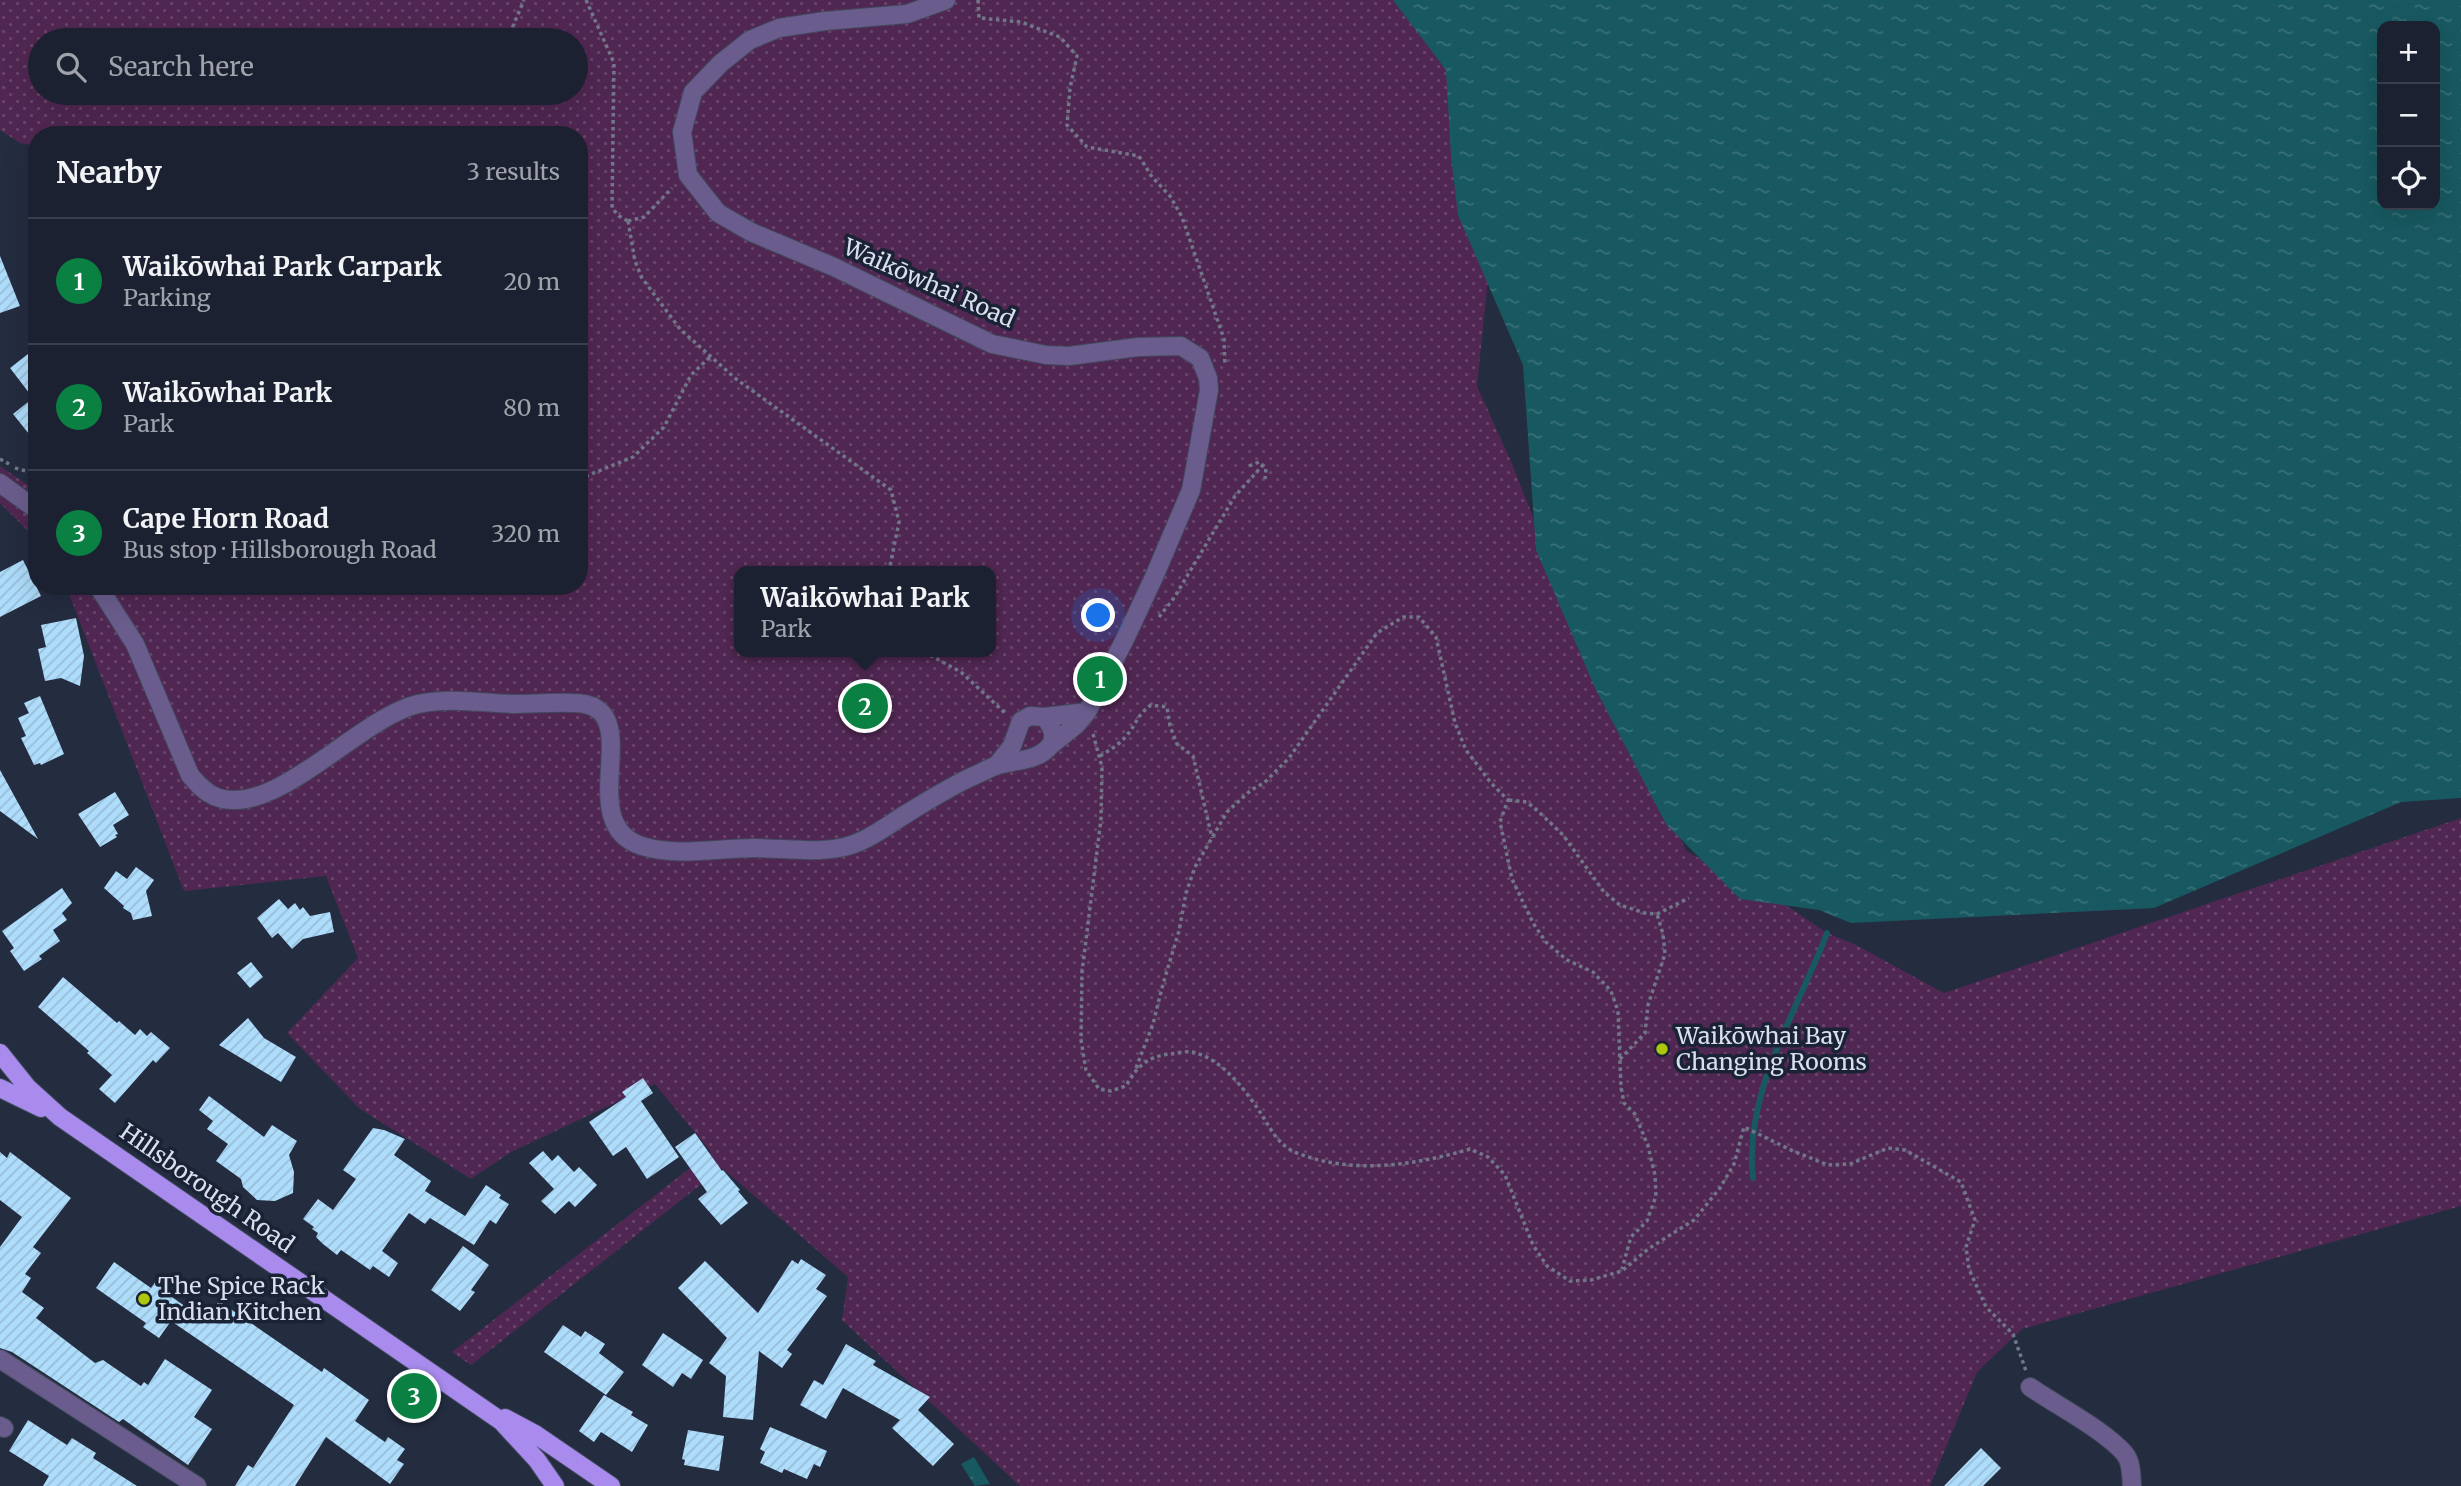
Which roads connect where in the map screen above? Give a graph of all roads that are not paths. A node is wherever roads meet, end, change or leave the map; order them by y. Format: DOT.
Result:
graph roads {
  1 [pos="946,0"];
  2 [pos="0,483"];
  3 [pos="28,503"];
  4 [pos="105,595"];
  5 [pos="1087,712"];
  6 [pos="1045,717"];
  7 [pos="1051,745"];
  8 [pos="996,766"];
  9 [pos="0,1053"];
  10 [pos="0,1088"];
  11 [pos="60,1117"];
  12 [pos="0,1359"];
  13 [pos="2030,1387"];
  14 [pos="480,1405"];
  15 [pos="197,1486"];
  16 [pos="555,1486"];
  17 [pos="611,1486"];
  18 [pos="2132,1486"];
  1 -- 5 [label="street, Waikōwhai Road"];
  2 -- 3 [label="street"];
  4 -- 8 [label="street, Waikōwhai Road"];
  5 -- 6 [label="street"];
  5 -- 7 [label="street, Waikōwhai Road"];
  6 -- 7 [label="street"];
  6 -- 8 [label="street"];
  7 -- 8 [label="street, Waikōwhai Road"];
  9 -- 11 [label="main road, Hillsborough Road"];
  10 -- 11 [label="main road"];
  11 -- 14 [label="main road, Hillsborough Road"];
  12 -- 15 [label="street"];
  13 -- 18 [label="street"];
  14 -- 16 [label="main road, Hillsborough Road"];
  14 -- 17 [label="main road"];
}
